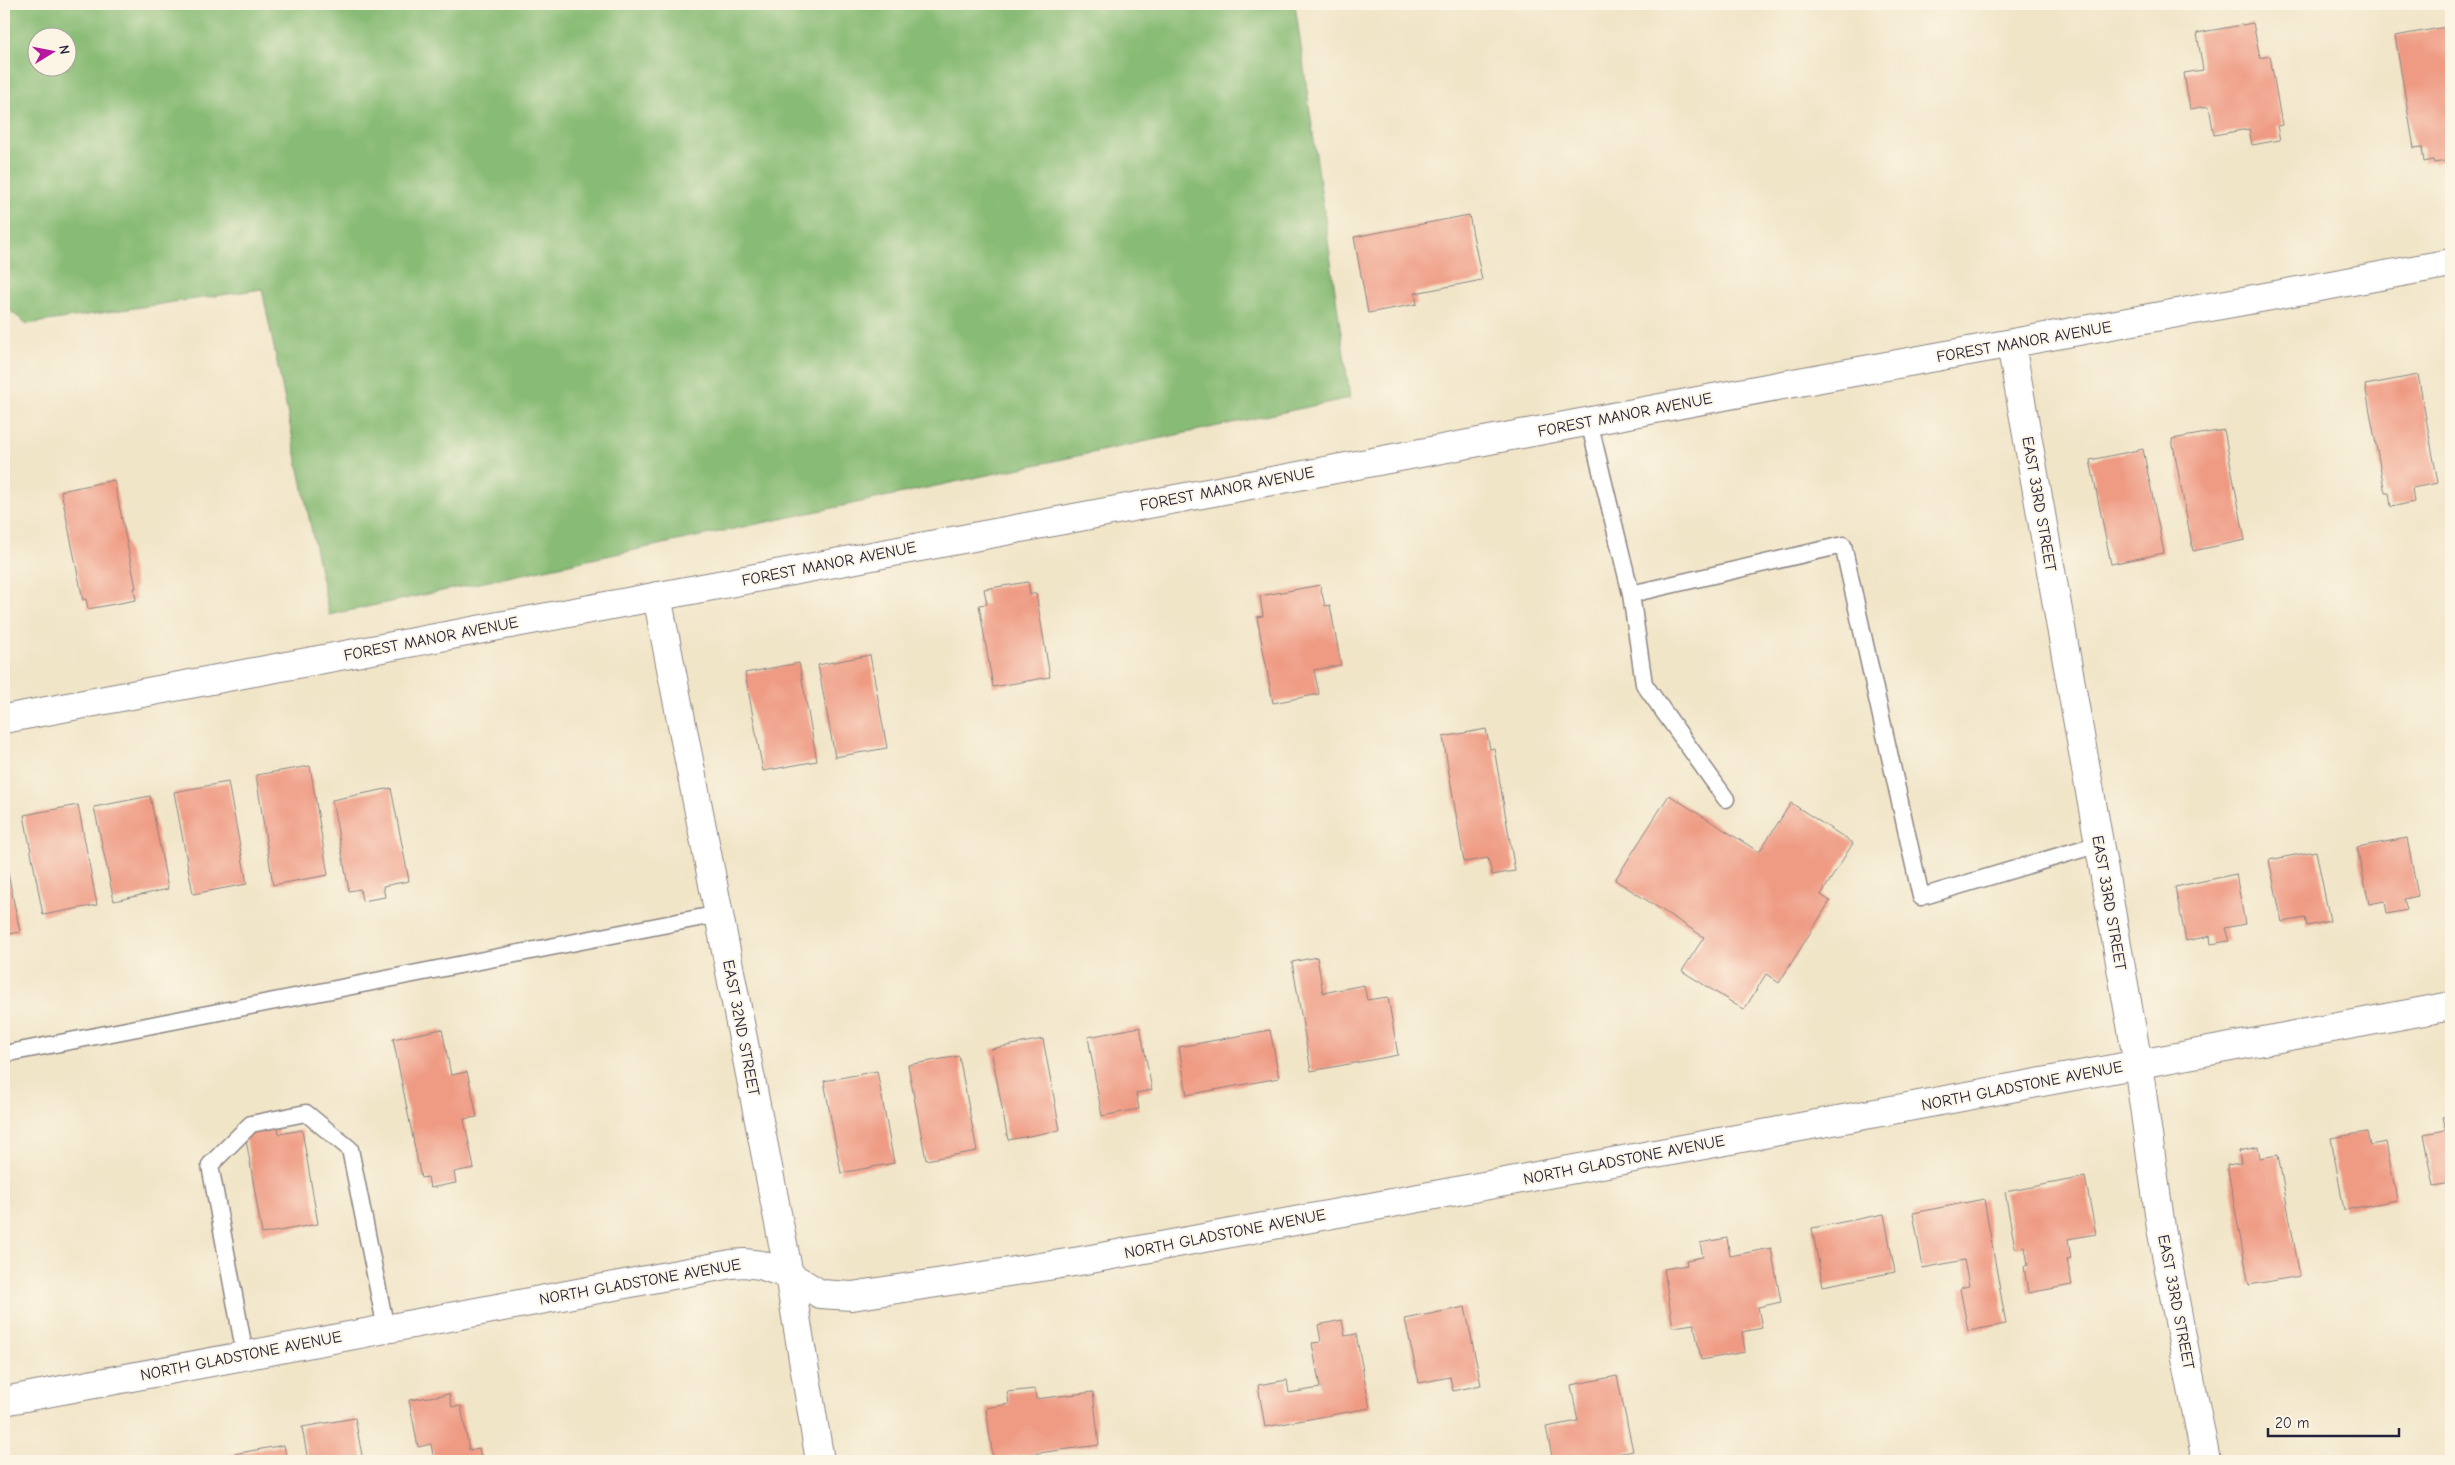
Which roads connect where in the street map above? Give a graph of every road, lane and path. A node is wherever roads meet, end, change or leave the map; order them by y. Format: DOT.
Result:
graph roads {
  1 [pos="2451,263"];
  2 [pos="2011,344"];
  3 [pos="1589,422"];
  4 [pos="1631,594"];
  5 [pos="657,596"];
  6 [pos="4,719"];
  7 [pos="1726,799"];
  8 [pos="2099,844"];
  9 [pos="719,914"];
  10 [pos="2451,1006"];
  11 [pos="4,1054"];
  12 [pos="2138,1064"];
  13 [pos="789,1275"];
  14 [pos="386,1329"];
  15 [pos="245,1355"];
  16 [pos="4,1401"];
  17 [pos="820,1461"];
  18 [pos="2206,1461"];
  1 -- 2 [label="street, FOREST MANOR AVENUE"];
  2 -- 3 [label="street, FOREST MANOR AVENUE"];
  2 -- 8 [label="street, EAST 33RD STREET"];
  3 -- 4 [label="lane"];
  3 -- 5 [label="street, FOREST MANOR AVENUE"];
  4 -- 7 [label="lane"];
  4 -- 8 [label="lane"];
  5 -- 6 [label="street, FOREST MANOR AVENUE"];
  5 -- 9 [label="street, EAST 32ND STREET"];
  8 -- 12 [label="street, EAST 33RD STREET"];
  9 -- 11 [label="lane"];
  9 -- 13 [label="street, EAST 32ND STREET"];
  10 -- 12 [label="street, NORTH GLADSTONE AVENUE"];
  12 -- 13 [label="street, NORTH GLADSTONE AVENUE"];
  12 -- 18 [label="street, EAST 33RD STREET"];
  13 -- 14 [label="street, NORTH GLADSTONE AVENUE"];
  13 -- 17 [label="street, EAST 32ND STREET"];
  14 -- 15 [label="street, NORTH GLADSTONE AVENUE"];
  14 -- 15 [label="lane"];
  15 -- 16 [label="street, NORTH GLADSTONE AVENUE"];
}
